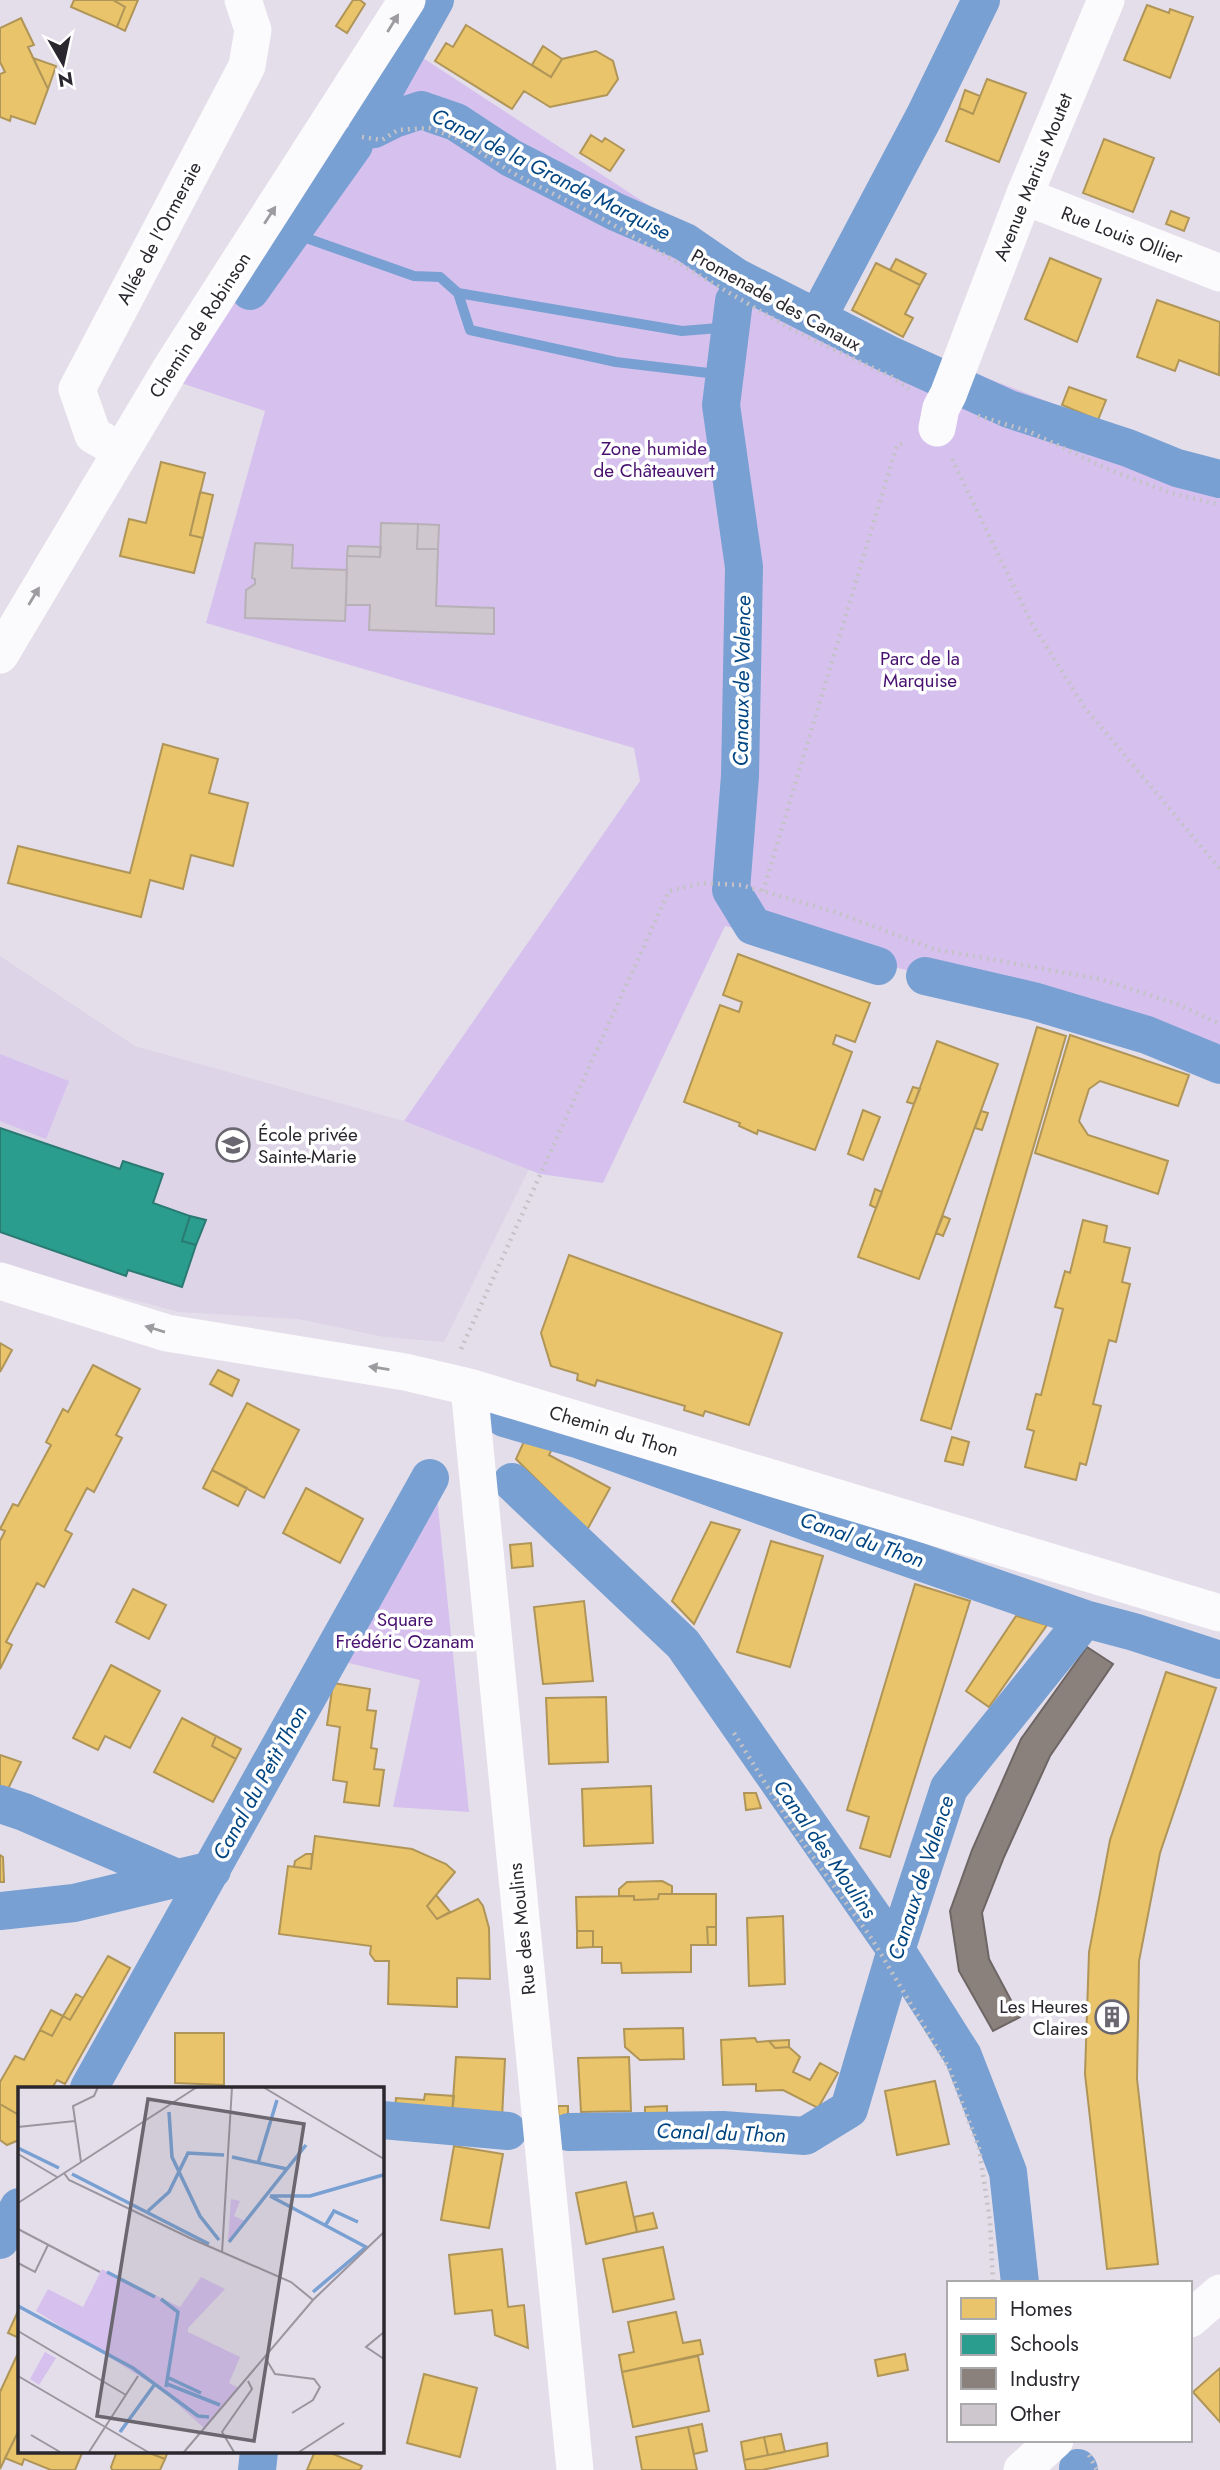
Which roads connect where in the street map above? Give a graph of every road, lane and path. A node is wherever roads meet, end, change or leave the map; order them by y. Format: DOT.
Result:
graph roads {
  1 [pos="243,0"];
  2 [pos="407,0"];
  3 [pos="1106,0"];
  4 [pos="332,120"];
  5 [pos="1024,196"];
  6 [pos="1220,273"];
  7 [pos="942,410"];
  8 [pos="121,451"];
  9 [pos="1220,505"];
  10 [pos="3,639"];
  11 [pos="1220,869"];
  12 [pos="763,891"];
  13 [pos="1220,1024"];
  14 [pos="0,1281"];
  15 [pos="457,1385"];
  16 [pos="1220,1613"];
  17 [pos="734,1732"];
  18 [pos="993,2281"];
  19 [pos="1220,2293"];
  20 [pos="1192,2317"];
  21 [pos="1053,2442"];
  22 [pos="575,2470"];
  23 [pos="1022,2470"];
  1 -- 8 [label="street, Allée de l'Ormeraie"];
  4 -- 2 [label="street, Chemin de Robinson, one-way"];
  3 -- 5 [label="street, Avenue Marius Moutet"];
  4 -- 7 [label="path, Promenade des Canaux"];
  8 -- 4 [label="street, Chemin de Robinson, one-way"];
  5 -- 6 [label="street, Rue Louis Ollier"];
  5 -- 7 [label="street, Avenue Marius Moutet"];
  7 -- 9 [label="path, Promenade des Canaux"];
  7 -- 11 [label="path"];
  7 -- 12 [label="path"];
  10 -- 8 [label="street, Chemin de Robinson, one-way"];
  12 -- 13 [label="path"];
  12 -- 15 [label="path"];
  15 -- 14 [label="street, Chemin du Thon, one-way"];
  15 -- 16 [label="street, Chemin du Thon"];
  15 -- 22 [label="street, Rue des Moulins"];
  17 -- 18 [label="path"];
  19 -- 20 [label="street"];
  21 -- 23 [label="street"];
}
